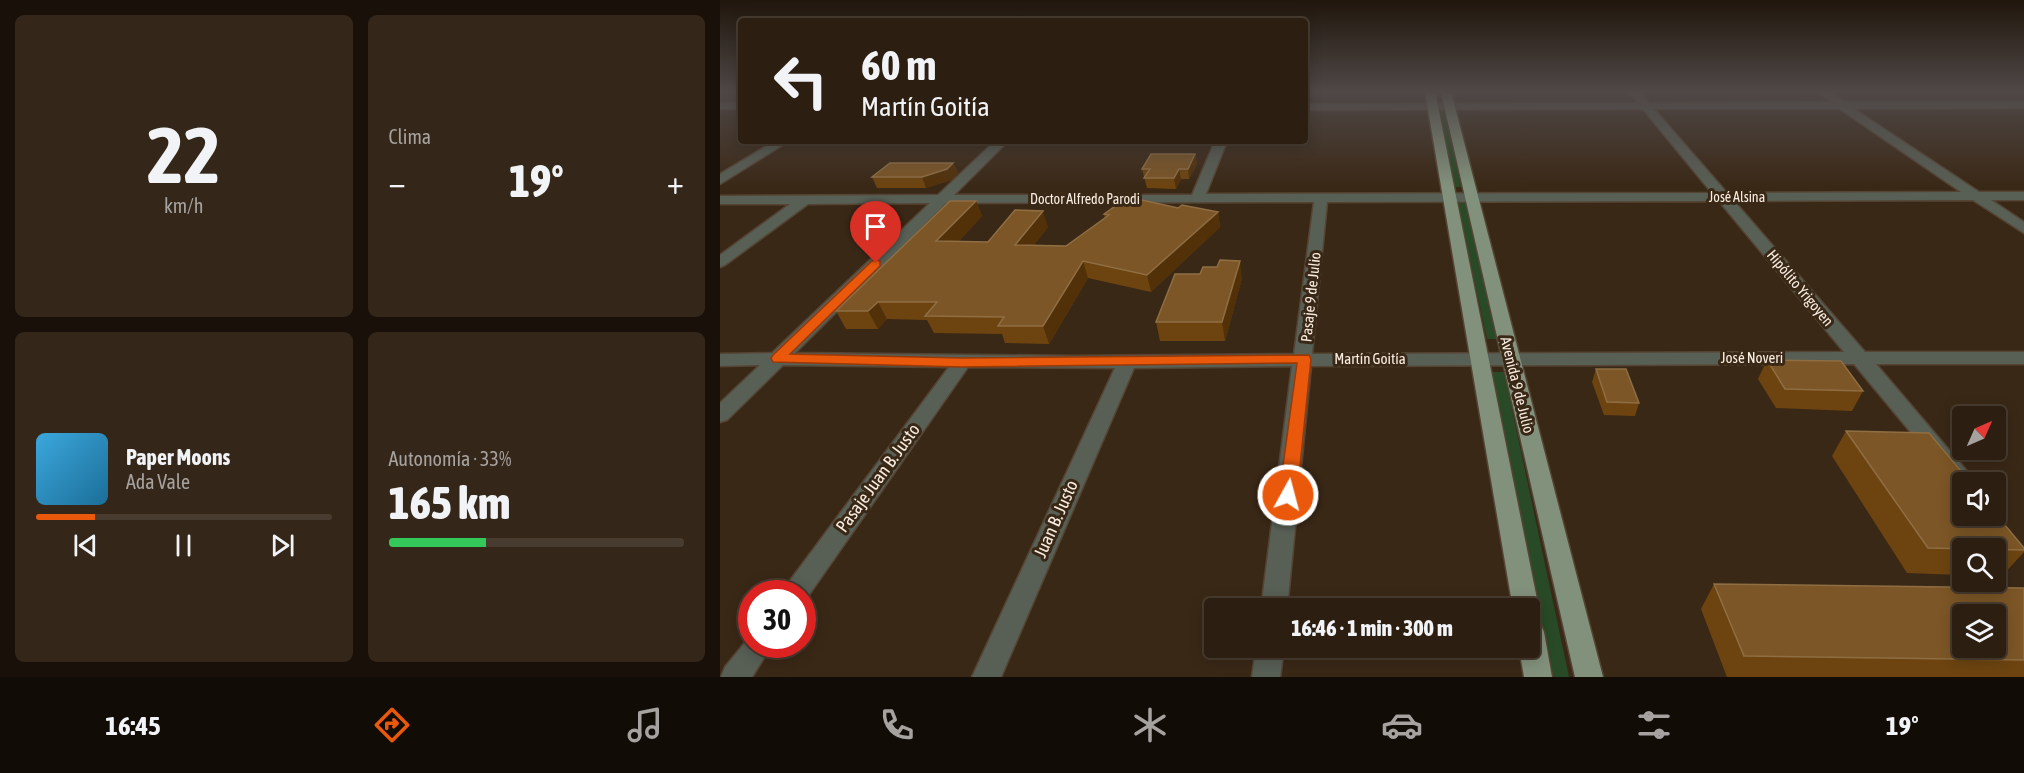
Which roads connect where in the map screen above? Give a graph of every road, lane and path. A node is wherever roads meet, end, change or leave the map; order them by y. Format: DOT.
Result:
graph roads {
  1 [pos="1436,124"];
  2 [pos="1453,124"];
  3 [pos="1662,124"];
  4 [pos="1869,124"];
  5 [pos="778,144"];
  6 [pos="999,144"];
  7 [pos="1220,144"];
  8 [pos="720,180"];
  9 [pos="2024,196"];
  10 [pos="1451,197"];
  11 [pos="1472,197"];
  12 [pos="1724,197"];
  13 [pos="1977,197"];
  14 [pos="1197,199"];
  15 [pos="1321,199"];
  16 [pos="720,200"];
  17 [pos="804,200"];
  18 [pos="941,200"];
  19 [pos="2024,230"];
  20 [pos="720,262"];
  21 [pos="1858,357"];
  22 [pos="778,358"];
  23 [pos="2024,358"];
  24 [pos="1304,359"];
  25 [pos="1480,359"];
  26 [pos="720,360"];
  27 [pos="1511,360"];
  28 [pos="962,362"];
  29 [pos="1127,362"];
  30 [pos="720,415"];
  31 [pos="1957,472"];
  32 [pos="805,580"];
  33 [pos="1275,598"];
  34 [pos="1524,598"];
  35 [pos="749,658"];
  36 [pos="1269,658"];
  37 [pos="1535,658"];
  38 [pos="735,677"];
  39 [pos="986,677"];
  40 [pos="1266,677"];
  41 [pos="1538,677"];
  42 [pos="1589,677"];
  1 -- 10 [label="main road, Avenida 9 de Julio"];
  2 -- 11 [label="main road, Avenida 9 de Julio"];
  3 -- 12 [label="street, Hipólito Yrigoyen"];
  4 -- 13 [label="street"];
  5 -- 8 [label="street"];
  6 -- 18 [label="street"];
  7 -- 14 [label="street"];
  9 -- 13 [label="street, José Alsina"];
  10 -- 11 [label="street, José Alsina"];
  10 -- 15 [label="street, Doctor Alfredo Parodi"];
  10 -- 25 [label="main road, Avenida 9 de Julio"];
  11 -- 12 [label="street, José Alsina"];
  11 -- 27 [label="main road, Avenida 9 de Julio"];
  12 -- 13 [label="street, José Alsina"];
  12 -- 21 [label="street, Hipólito Yrigoyen"];
  13 -- 19 [label="street"];
  14 -- 15 [label="street, Doctor Alfredo Parodi"];
  14 -- 18 [label="street, Doctor Alfredo Parodi"];
  15 -- 24 [label="street, Pasaje 9 de Julio"];
  16 -- 17 [label="street, Doctor Alfredo Parodi"];
  17 -- 18 [label="street, Doctor Alfredo Parodi"];
  17 -- 20 [label="street"];
  18 -- 22 [label="street"];
  21 -- 23 [label="street, José Noveri"];
  21 -- 27 [label="street, José Noveri"];
  21 -- 31 [label="street, Hipólito Yrigoyen"];
  22 -- 26 [label="street, Martín Goitía"];
  22 -- 28 [label="street, Martín Goitía"];
  22 -- 30 [label="street"];
  24 -- 25 [label="street, Martín Goitía"];
  24 -- 29 [label="street, Martín Goitía"];
  24 -- 33 [label="street, Pasaje 9 de Julio"];
  25 -- 27 [label="street, José Noveri"];
  25 -- 34 [label="main road, Avenida 9 de Julio"];
  27 -- 42 [label="main road, Avenida 9 de Julio"];
  28 -- 29 [label="street, Martín Goitía"];
  28 -- 32 [label="street, Pasaje Juan B. Justo"];
  29 -- 39 [label="street, Juan B. Justo"];
  35 -- 38 [label="street"];
  36 -- 40 [label="street"];
  37 -- 41 [label="main road"];
}
